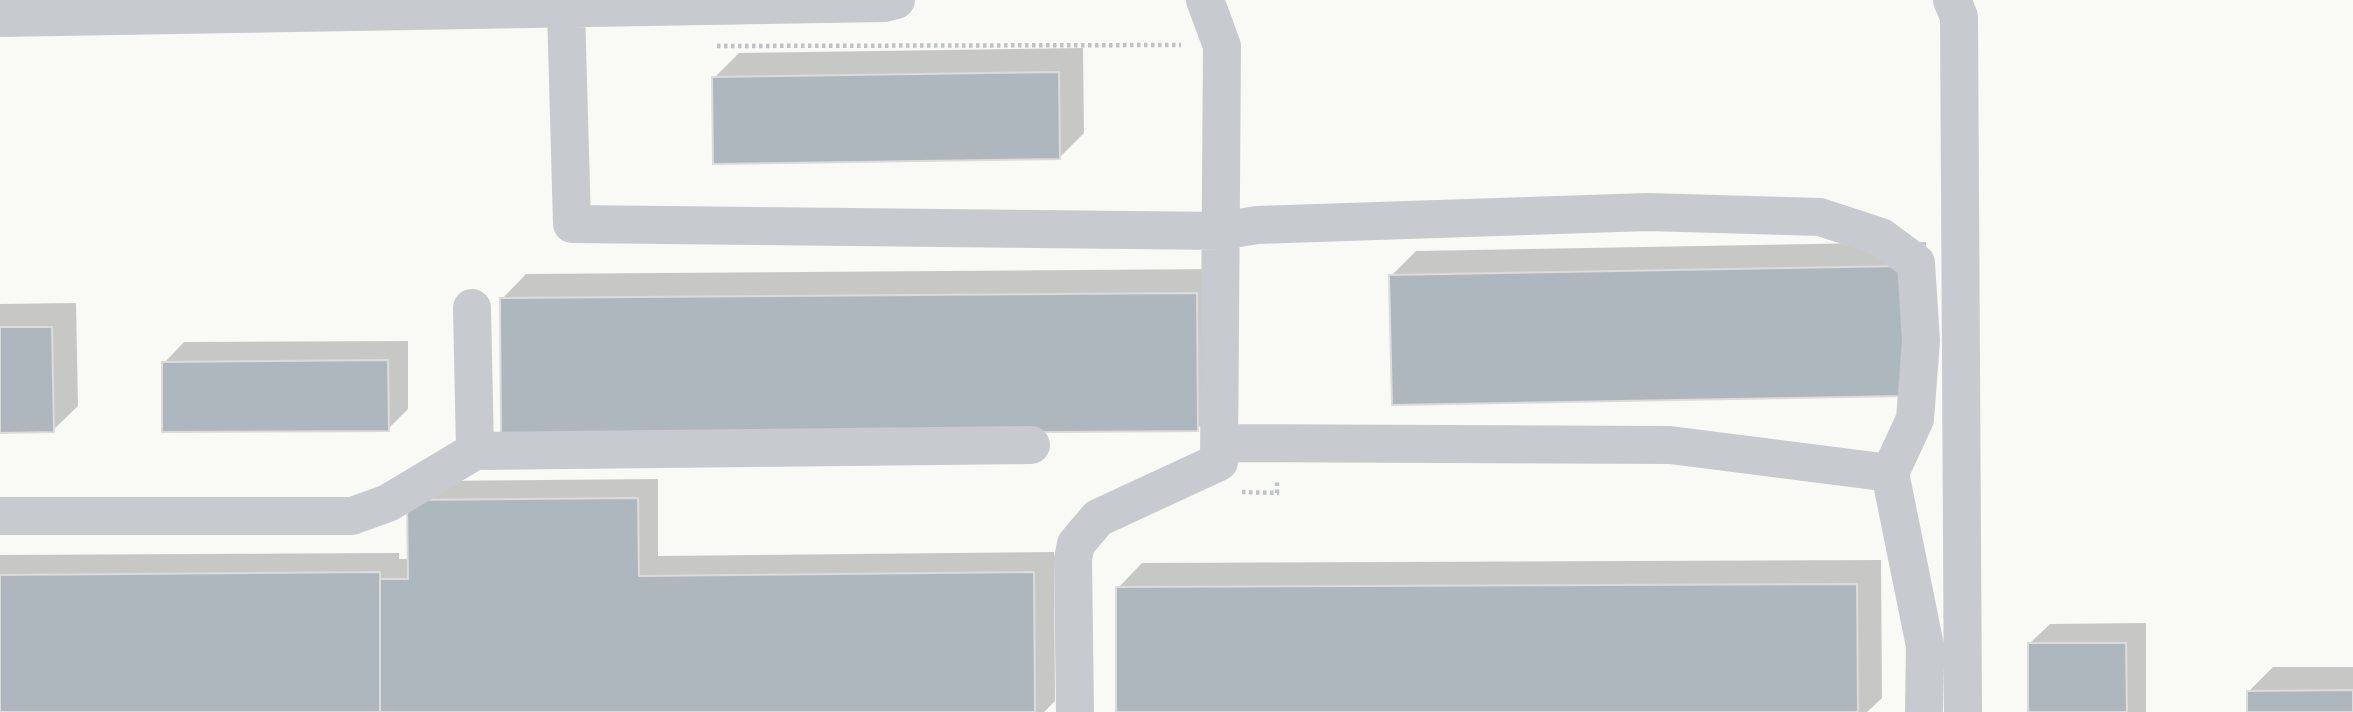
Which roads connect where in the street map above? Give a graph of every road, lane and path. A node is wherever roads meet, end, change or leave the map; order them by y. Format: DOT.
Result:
graph roads {
  1 [pos="1205,0"];
  2 [pos="1952,0"];
  3 [pos="889,1"];
  4 [pos="566,9"];
  5 [pos="0,18"];
  6 [pos="1221,231"];
  7 [pos="472,308"];
  8 [pos="1220,443"];
  9 [pos="1031,445"];
  10 [pos="475,451"];
  11 [pos="1890,472"];
  12 [pos="0,516"];
  13 [pos="1075,712"];
  14 [pos="1924,712"];
  15 [pos="1963,712"];
  1 -- 6 [label="street"];
  2 -- 15 [label="street"];
  3 -- 4 [label="street"];
  4 -- 5 [label="street"];
  4 -- 6 [label="street"];
  6 -- 8 [label="street"];
  6 -- 11 [label="street"];
  7 -- 10 [label="street"];
  8 -- 11 [label="street"];
  8 -- 13 [label="street"];
  9 -- 10 [label="street"];
  10 -- 12 [label="street"];
  11 -- 14 [label="street"];
}
